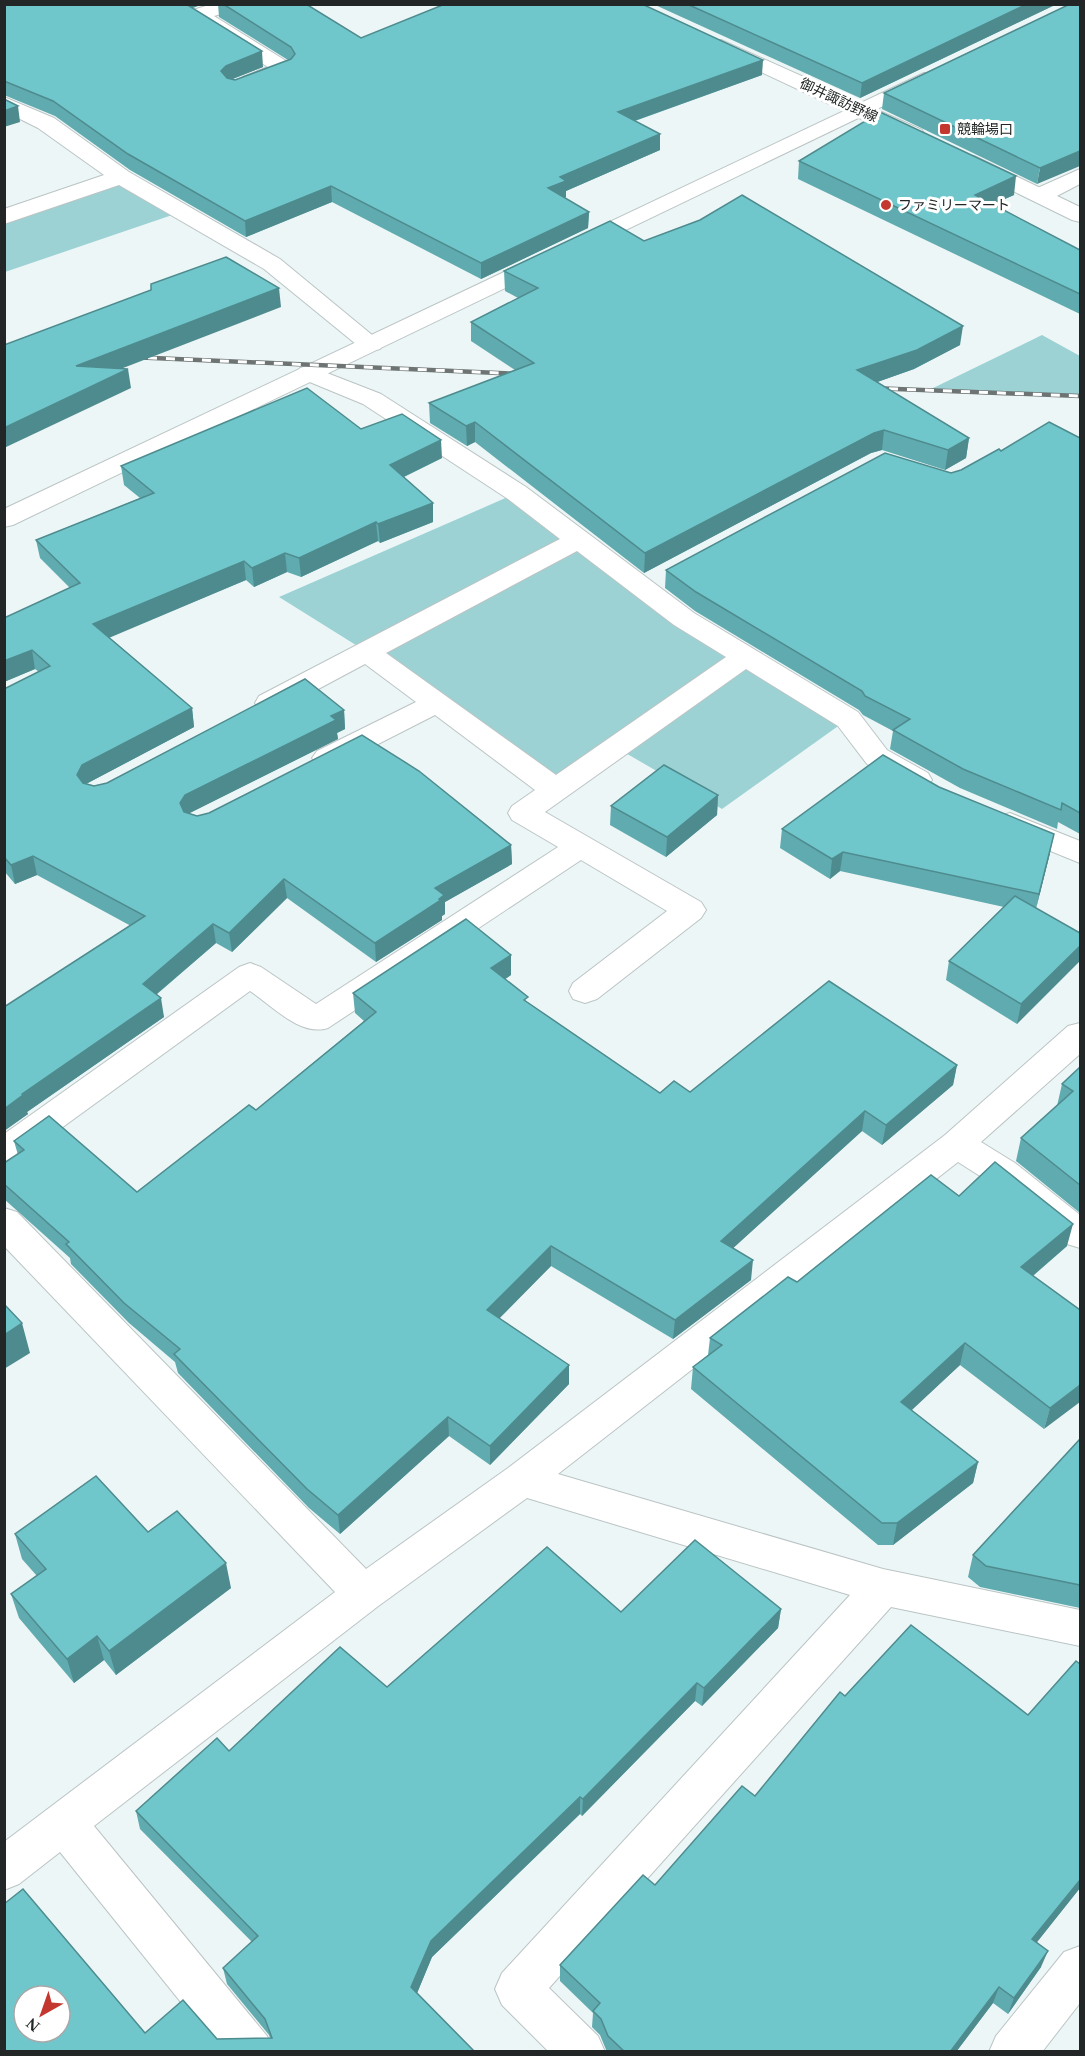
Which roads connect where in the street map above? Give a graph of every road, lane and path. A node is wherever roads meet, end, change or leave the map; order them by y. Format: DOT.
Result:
graph roads {
  1 [pos="234,4"];
  2 [pos="702,38"];
  3 [pos="944,69"];
  4 [pos="236,87"];
  5 [pos="4,103"];
  6 [pos="859,109"];
  7 [pos="933,144"];
  8 [pos="954,154"];
  9 [pos="1080,176"];
  10 [pos="122,177"];
  11 [pos="1041,195"];
  12 [pos="1080,214"];
  13 [pos="4,217"];
  14 [pos="371,344"];
  15 [pos="309,373"];
  16 [pos="4,519"];
  17 [pos="578,540"];
  18 [pos="367,652"];
  19 [pos="744,657"];
  20 [pos="435,703"];
  21 [pos="243,717"];
  22 [pos="307,768"];
  23 [pos="556,790"];
  24 [pos="938,792"];
  25 [pos="981,811"];
  26 [pos="581,846"];
  27 [pos="1080,853"];
  28 [pos="585,991"];
  29 [pos="1080,1035"];
  30 [pos="957,1144"];
  31 [pos="4,1152"];
  32 [pos="4,1222"];
  33 [pos="1080,1233"];
  34 [pos="522,1480"];
  35 [pos="883,1587"];
  36 [pos="363,1594"];
  37 [pos="1080,1628"];
  38 [pos="64,1823"];
  39 [pos="4,1869"];
  40 [pos="1080,1968"];
  41 [pos="251,2052"];
  42 [pos="582,2052"];
  43 [pos="1012,2052"];
  1 -- 4 [label="street"];
  2 -- 6 [label="street, 御井諏訪野線"];
  3 -- 6 [label="street"];
  5 -- 10 [label="street"];
  6 -- 7 [label="street, 御井諏訪野線"];
  6 -- 14 [label="street"];
  8 -- 11 [label="street"];
  9 -- 11 [label="street"];
  10 -- 13 [label="street"];
  10 -- 14 [label="street"];
  11 -- 12 [label="street"];
  14 -- 15 [label="street"];
  15 -- 16 [label="street"];
  15 -- 17 [label="street"];
  17 -- 18 [label="street"];
  17 -- 19 [label="street"];
  18 -- 20 [label="street"];
  18 -- 21 [label="street"];
  19 -- 23 [label="street"];
  19 -- 24 [label="street"];
  20 -- 22 [label="street"];
  20 -- 23 [label="street"];
  23 -- 26 [label="street"];
  25 -- 27 [label="street"];
  26 -- 28 [label="street"];
  26 -- 31 [label="street"];
  29 -- 30 [label="street"];
  30 -- 33 [label="street"];
  30 -- 34 [label="street"];
  32 -- 36 [label="street"];
  34 -- 35 [label="street"];
  34 -- 36 [label="street"];
  35 -- 37 [label="street"];
  35 -- 42 [label="street"];
  36 -- 38 [label="street"];
  38 -- 39 [label="street"];
  38 -- 41 [label="street"];
  40 -- 43 [label="street"];
}
